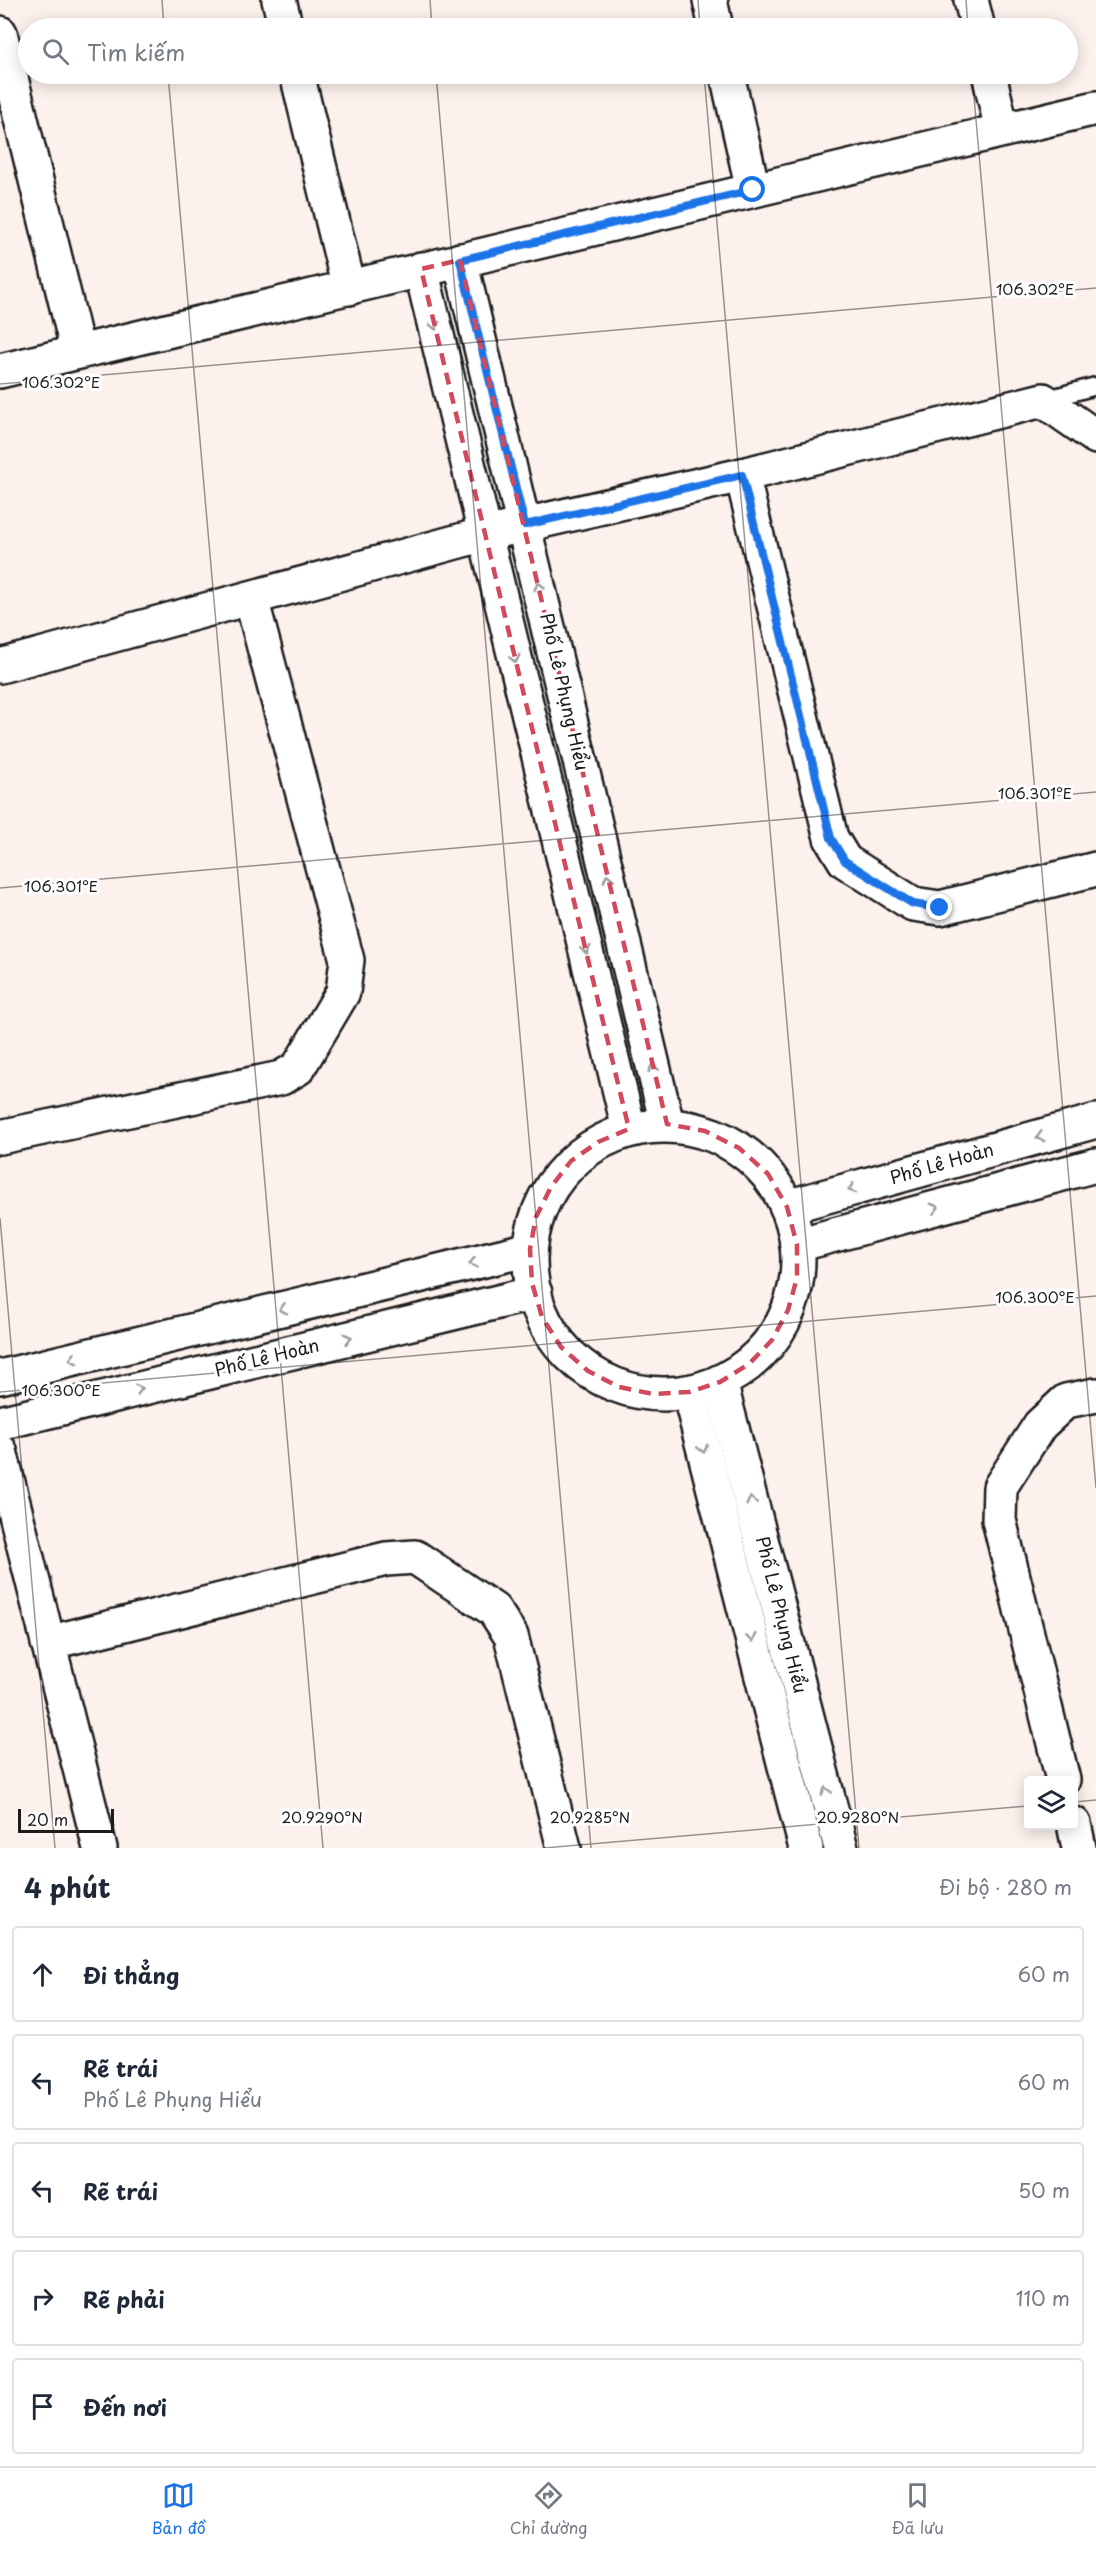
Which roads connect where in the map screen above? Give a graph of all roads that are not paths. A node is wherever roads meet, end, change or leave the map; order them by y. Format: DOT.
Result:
graph roads {
  1 [pos="279,0"];
  2 [pos="710,0"];
  3 [pos="971,0"];
  4 [pos="284,18"];
  5 [pos="714,18"];
  6 [pos="976,18"];
  7 [pos="0,33"];
  8 [pos="299,84"];
  9 [pos="729,84"];
  10 [pos="991,84"];
  11 [pos="1096,108"];
  12 [pos="1002,130"];
  13 [pos="753,190"];
  14 [pos="460,260"];
  15 [pos="421,269"];
  16 [pos="349,288"];
  17 [pos="78,352"];
  18 [pos="0,370"];
  19 [pos="1096,386"];
  20 [pos="1043,400"];
  21 [pos="1096,437"];
  22 [pos="742,475"];
  23 [pos="525,525"];
  24 [pos="486,534"];
  25 [pos="251,598"];
  26 [pos="0,666"];
  27 [pos="1096,868"];
  28 [pos="1096,1121"];
  29 [pos="667,1124"];
  30 [pos="629,1129"];
  31 [pos="0,1137"];
  32 [pos="1096,1165"];
  33 [pos="787,1207"];
  34 [pos="797,1245"];
  35 [pos="530,1249"];
  36 [pos="535,1293"];
  37 [pos="0,1377"];
  38 [pos="720,1382"];
  39 [pos="689,1392"];
  40 [pos="1096,1395"];
  41 [pos="0,1423"];
  42 [pos="0,1451"];
  43 [pos="48,1643"];
  44 [pos="1062,1776"];
  45 [pos="1075,1830"];
  46 [pos="100,1848"];
  47 [pos="564,1848"];
  48 [pos="806,1848"];
  49 [pos="841,1848"];
  50 [pos="1079,1848"];
  1 -- 4 [label="street"];
  2 -- 5 [label="street"];
  3 -- 6 [label="street"];
  7 -- 17 [label="street"];
  8 -- 16 [label="street"];
  9 -- 13 [label="street"];
  10 -- 12 [label="street"];
  11 -- 12 [label="street"];
  12 -- 13 [label="street"];
  13 -- 14 [label="street"];
  14 -- 15 [label="street"];
  14 -- 23 [label="street, Phố Lê Phụng Hiểu"];
  15 -- 16 [label="street"];
  15 -- 24 [label="street, one-way"];
  16 -- 17 [label="street"];
  17 -- 18 [label="street"];
  19 -- 20 [label="lane"];
  20 -- 21 [label="street"];
  20 -- 22 [label="street"];
  22 -- 23 [label="street"];
  22 -- 27 [label="street"];
  23 -- 24 [label="street"];
  29 -- 23 [label="street, Phố Lê Phụng Hiểu, one-way"];
  24 -- 25 [label="street"];
  24 -- 30 [label="street, one-way"];
  25 -- 26 [label="street"];
  25 -- 31 [label="street"];
  28 -- 33 [label="street, Phố Lê Hoàn, one-way"];
  29 -- 30 [label="street"];
  29 -- 33 [label="street"];
  30 -- 35 [label="street"];
  34 -- 32 [label="street, one-way"];
  33 -- 34 [label="street"];
  34 -- 38 [label="street"];
  35 -- 36 [label="street"];
  35 -- 37 [label="street, one-way"];
  36 -- 39 [label="street"];
  41 -- 36 [label="street, Phố Lê Hoàn, one-way"];
  38 -- 39 [label="street"];
  49 -- 38 [label="street, Phố Lê Phụng Hiểu, one-way"];
  39 -- 48 [label="street, Phố Lê Phụng Hiểu, one-way"];
  40 -- 44 [label="street"];
  42 -- 43 [label="street"];
  43 -- 46 [label="street"];
  43 -- 47 [label="street"];
  45 -- 50 [label="street"];
}
